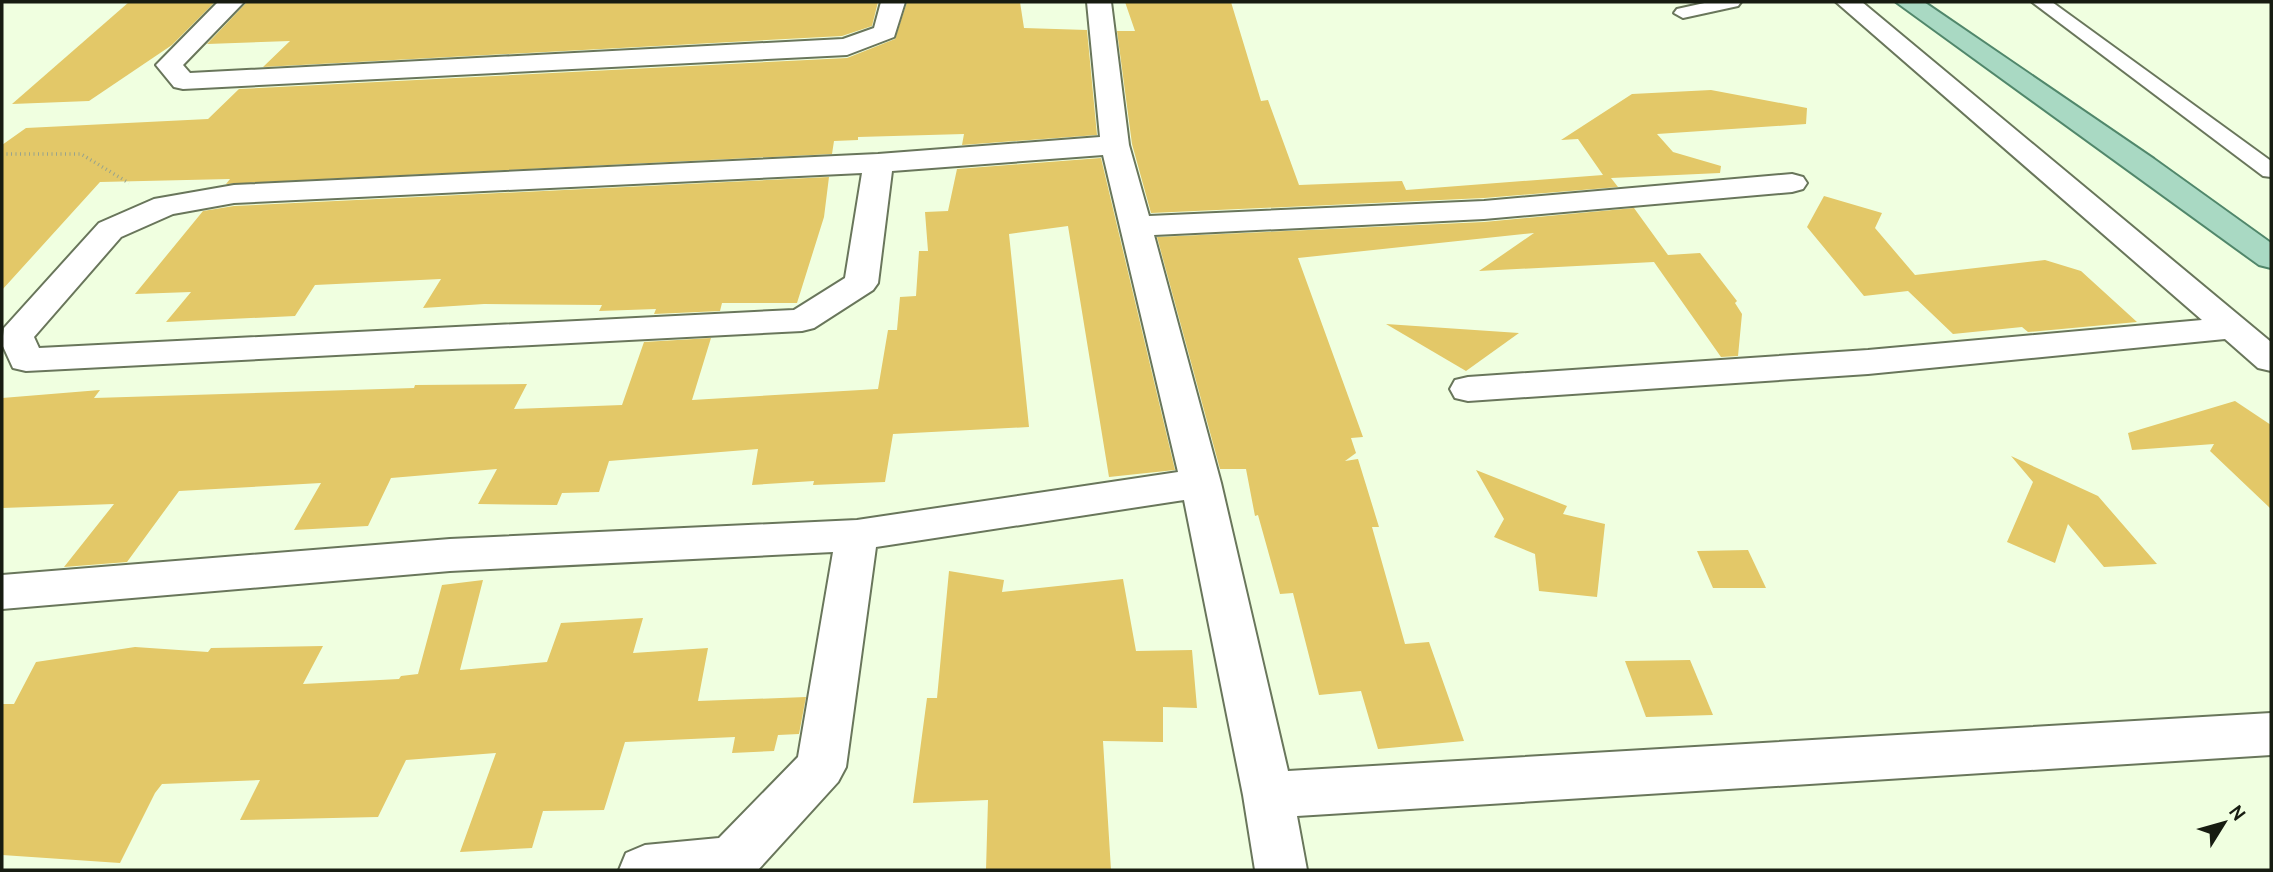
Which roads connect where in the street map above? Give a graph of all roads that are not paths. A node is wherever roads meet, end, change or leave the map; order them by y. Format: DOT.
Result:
graph roads {
  1 [pos="232,2"];
  2 [pos="893,2"];
  3 [pos="1100,2"];
  4 [pos="1732,2"];
  5 [pos="1848,2"];
  6 [pos="1908,2"];
  7 [pos="2041,2"];
  8 [pos="1965,11"];
  9 [pos="1683,13"];
  10 [pos="1115,145"];
  11 [pos="878,163"];
  12 [pos="2144,165"];
  13 [pos="2271,171"];
  14 [pos="1792,183"];
  15 [pos="1137,226"];
  16 [pos="2271,258"];
  17 [pos="2232,328"];
  18 [pos="2271,360"];
  19 [pos="1468,389"];
  20 [pos="1201,483"];
  21 [pos="857,535"];
  22 [pos="2,592"];
  23 [pos="2271,734"];
  24 [pos="1268,795"];
  25 [pos="645,870"];
  26 [pos="1281,870"];
  1 -- 2 [label="street"];
  3 -- 10 [label="street"];
  4 -- 9 [label="lane"];
  5 -- 17 [label="street"];
  6 -- 12 [label="main road"];
  7 -- 13 [label="lane"];
  8 -- 12 [label="main road"];
  10 -- 11 [label="street"];
  10 -- 15 [label="street"];
  11 -- 11 [label="street"];
  12 -- 16 [label="main road"];
  14 -- 15 [label="street"];
  15 -- 20 [label="street"];
  17 -- 18 [label="street"];
  17 -- 19 [label="street"];
  20 -- 21 [label="street"];
  20 -- 24 [label="street"];
  21 -- 22 [label="street"];
  21 -- 25 [label="street"];
  23 -- 24 [label="street"];
  24 -- 26 [label="street"];
}
